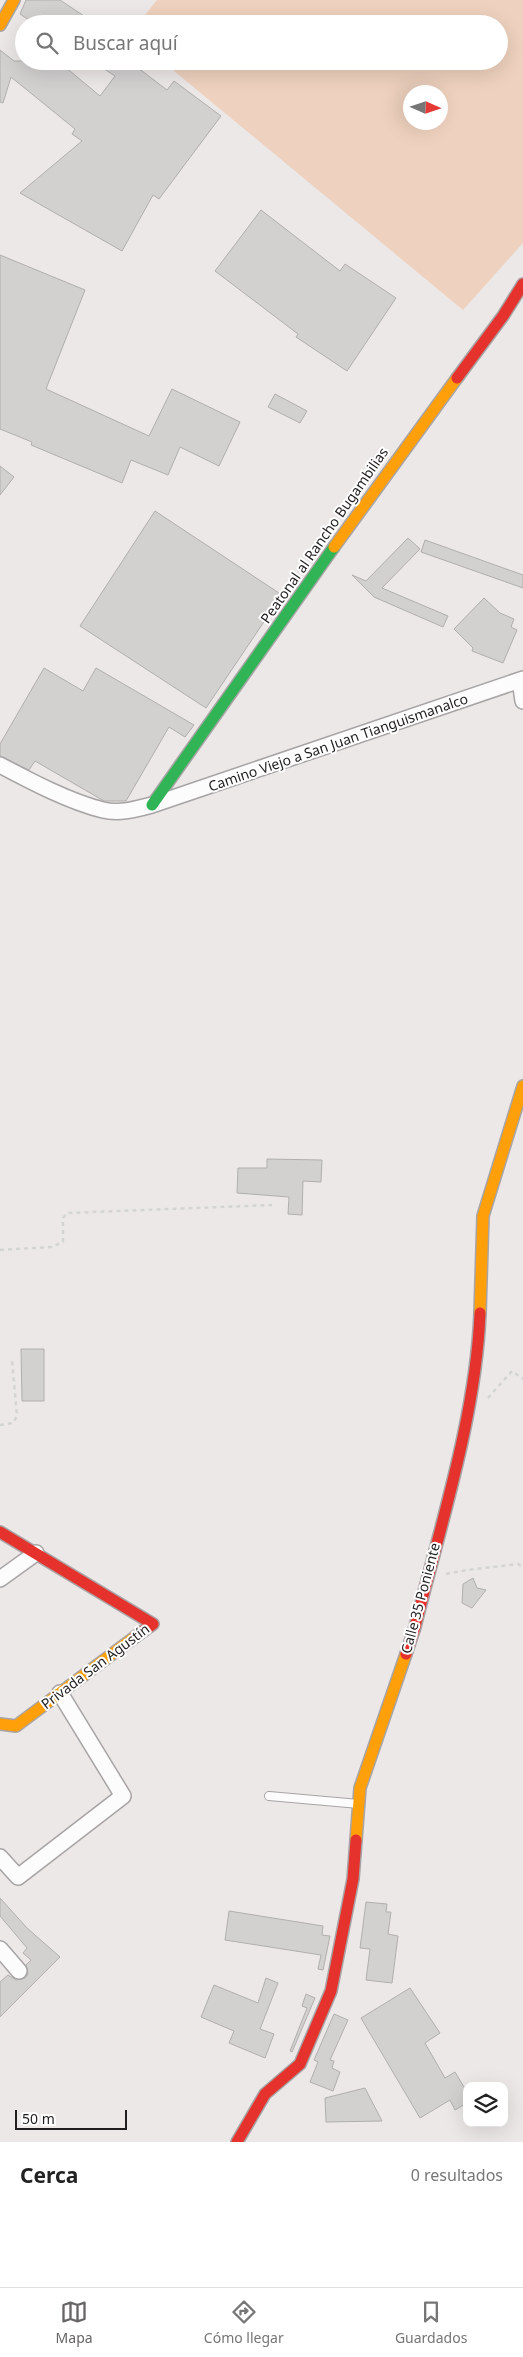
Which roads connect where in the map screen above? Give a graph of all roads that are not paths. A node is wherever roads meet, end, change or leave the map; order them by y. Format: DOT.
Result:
graph roads {
  1 [pos="14,0"];
  2 [pos="0,25"];
  3 [pos="523,284"];
  4 [pos="522,679"];
  5 [pos="523,701"];
  6 [pos="0,765"];
  7 [pos="152,805"];
  8 [pos="523,1086"];
  9 [pos="0,1532"];
  10 [pos="36,1553"];
  11 [pos="0,1579"];
  12 [pos="60,1693"];
  13 [pos="0,1724"];
  14 [pos="269,1796"];
  15 [pos="358,1804"];
  16 [pos="0,1857"];
  17 [pos="2,1956"];
  18 [pos="19,1971"];
  19 [pos="238,2142"];
  1 -- 2 [label="street"];
  3 -- 7 [label="street, Peatonal al Rancho Bugambilias"];
  4 -- 5 [label="street"];
  4 -- 7 [label="street, Camino Viejo a San Juan Tianguismanalco"];
  6 -- 7 [label="street, Camino Viejo a San Juan Tianguismanalco"];
  8 -- 15 [label="street, Calle 35 Poniente"];
  9 -- 10 [label="street, Privada San Agustín"];
  10 -- 11 [label="street"];
  10 -- 12 [label="street, Privada San Agustín"];
  12 -- 13 [label="street, Privada San Agustín"];
  12 -- 16 [label="street"];
  14 -- 15 [label="lane"];
  15 -- 19 [label="street, Calle 35 Poniente"];
  17 -- 18 [label="street"];
}
